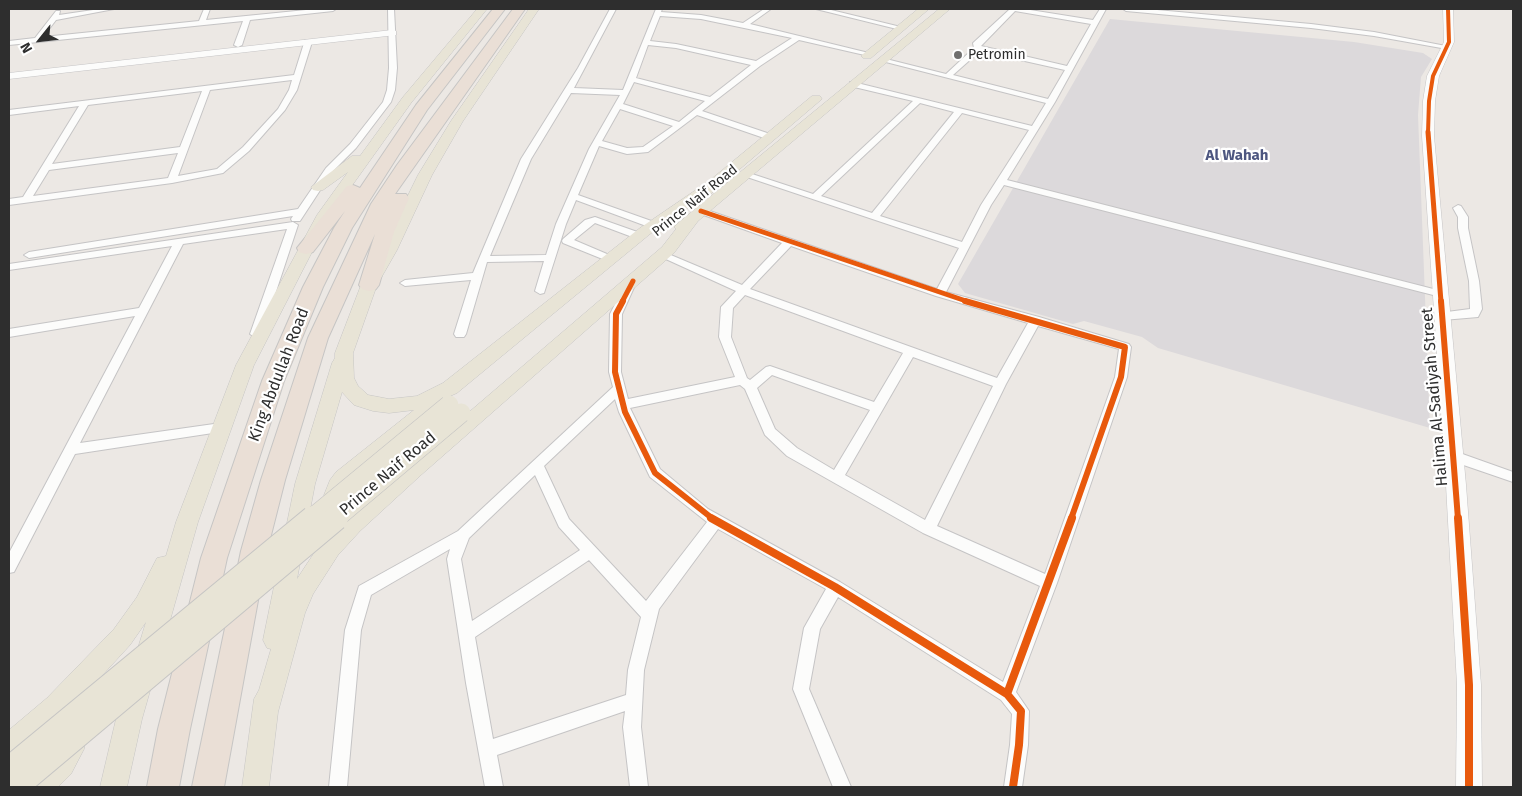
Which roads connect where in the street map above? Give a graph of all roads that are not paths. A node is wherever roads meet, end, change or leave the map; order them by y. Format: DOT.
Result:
graph roads {
  1 [pos="60,9"];
  2 [pos="111,9"];
  3 [pos="207,9"];
  4 [pos="333,9"];
  5 [pos="391,9"];
  6 [pos="482,9"];
  7 [pos="486,9"];
  8 [pos="499,9"];
  9 [pos="519,9"];
  10 [pos="534,9"];
  11 [pos="613,9"];
  12 [pos="768,9"];
  13 [pos="819,9"];
  14 [pos="924,9"];
  15 [pos="945,9"];
  16 [pos="1014,9"];
  17 [pos="1103,9"];
  18 [pos="1126,9"];
  19 [pos="1448,9"];
  20 [pos="835,10"];
  21 [pos="287,11"];
  22 [pos="658,12"];
  23 [pos="55,18"];
  24 [pos="247,18"];
  25 [pos="202,22"];
  26 [pos="1096,23"];
  27 [pos="744,25"];
  28 [pos="901,28"];
  29 [pos="392,30"];
  30 [pos="797,38"];
  31 [pos="37,40"];
  32 [pos="9,42"];
  33 [pos="308,42"];
  34 [pos="646,43"];
  35 [pos="238,45"];
  36 [pos="1447,47"];
  37 [pos="978,48"];
  38 [pos="875,57"];
  39 [pos="757,64"];
  40 [pos="1070,69"];
  41 [pos="9,74"];
  42 [pos="948,76"];
  43 [pos="297,77"];
  44 [pos="631,79"];
  45 [pos="853,84"];
  46 [pos="207,88"];
  47 [pos="569,90"];
  48 [pos="625,92"];
  49 [pos="710,100"];
  50 [pos="918,100"];
  51 [pos="1051,102"];
  52 [pos="85,103"];
  53 [pos="618,106"];
  54 [pos="421,108"];
  55 [pos="446,110"];
  56 [pos="960,110"];
  57 [pos="9,112"];
  58 [pos="696,112"];
  59 [pos="680,125"];
  60 [pos="1034,129"];
  61 [pos="770,136"];
  62 [pos="376,142"];
  63 [pos="597,142"];
  64 [pos="184,150"];
  65 [pos="45,168"];
  66 [pos="746,175"];
  67 [pos="172,180"];
  68 [pos="1001,181"];
  69 [pos="711,185"];
  70 [pos="318,187"];
  71 [pos="573,196"];
  72 [pos="815,198"];
  73 [pos="26,200"];
  74 [pos="10,204"];
  75 [pos="1458,208"];
  76 [pos="300,212"];
  77 [pos="696,215"];
  78 [pos="874,217"];
  79 [pos="293,224"];
  80 [pos="654,225"];
  81 [pos="639,236"];
  82 [pos="178,242"];
  83 [pos="788,243"];
  84 [pos="964,246"];
  85 [pos="306,248"];
  86 [pos="662,255"];
  87 [pos="9,258"];
  88 [pos="551,258"];
  89 [pos="483,259"];
  90 [pos="610,260"];
  91 [pos="9,267"];
  92 [pos="478,276"];
  93 [pos="633,281"];
  94 [pos="405,284"];
  95 [pos="369,285"];
  96 [pos="743,290"];
  97 [pos="540,291"];
  98 [pos="940,294"];
  99 [pos="1441,294"];
  100 [pos="142,312"];
  101 [pos="1443,316"];
  102 [pos="1035,320"];
  103 [pos="9,333"];
  104 [pos="460,334"];
  105 [pos="910,352"];
  106 [pos="344,353"];
  107 [pos="245,365"];
  108 [pos="464,378"];
  109 [pos="746,383"];
  110 [pos="1000,384"];
  111 [pos="619,388"];
  112 [pos="623,405"];
  113 [pos="877,408"];
  114 [pos="455,409"];
  115 [pos="221,428"];
  116 [pos="70,450"];
  117 [pos="1454,456"];
  118 [pos="536,466"];
  119 [pos="414,469"];
  120 [pos="837,477"];
  121 [pos="1513,477"];
  122 [pos="187,522"];
  123 [pos="716,522"];
  124 [pos="928,529"];
  125 [pos="462,535"];
  126 [pos="590,551"];
  127 [pos="9,567"];
  128 [pos="1049,583"];
  129 [pos="834,587"];
  130 [pos="650,616"];
  131 [pos="466,634"];
  132 [pos="1007,694"];
  133 [pos="634,700"];
  134 [pos="266,710"];
  135 [pos="12,744"];
  136 [pos="487,750"];
  137 [pos="9,769"];
  138 [pos="16,787"];
  139 [pos="39,787"];
  140 [pos="114,787"];
  141 [pos="163,787"];
  142 [pos="208,787"];
  143 [pos="255,787"];
  144 [pos="338,787"];
  145 [pos="494,787"];
  146 [pos="640,787"];
  147 [pos="842,787"];
  148 [pos="1013,787"];
  149 [pos="1469,787"];
  1 -- 23 [label="street"];
  2 -- 23 [label="street"];
  3 -- 25 [label="street"];
  4 -- 21 [label="street"];
  5 -- 29 [label="street"];
  6 -- 62 [label="main road"];
  7 -- 54 [label="main road"];
  8 -- 54 [label="highway, King Abdullah Road"];
  9 -- 55 [label="highway, King Abdullah Road"];
  10 -- 55 [label="highway"];
  10 -- 95 [label="main road"];
  11 -- 47 [label="street"];
  12 -- 27 [label="street"];
  13 -- 20 [label="street"];
  14 -- 28 [label="main road, Prince Naif Road"];
  15 -- 38 [label="main road, Prince Naif Road"];
  16 -- 26 [label="street"];
  16 -- 37 [label="street"];
  17 -- 26 [label="street"];
  18 -- 36 [label="street"];
  19 -- 36 [label="street, Halima Al-Sadiyah Street"];
  20 -- 28 [label="street"];
  21 -- 24 [label="street"];
  22 -- 27 [label="street"];
  22 -- 34 [label="street"];
  23 -- 31 [label="street"];
  24 -- 25 [label="street"];
  24 -- 35 [label="street"];
  25 -- 31 [label="street"];
  26 -- 40 [label="street"];
  27 -- 30 [label="street"];
  28 -- 38 [label="main road, Prince Naif Road"];
  29 -- 33 [label="street"];
  29 -- 35 [label="street"];
  29 -- 70 [label="street"];
  30 -- 38 [label="street"];
  30 -- 39 [label="street"];
  31 -- 32 [label="street"];
  33 -- 41 [label="street"];
  33 -- 43 [label="street"];
  34 -- 39 [label="street"];
  34 -- 44 [label="street"];
  35 -- 41 [label="street"];
  36 -- 99 [label="street, Halima Al-Sadiyah Street"];
  37 -- 40 [label="street"];
  37 -- 42 [label="street"];
  38 -- 42 [label="street"];
  38 -- 45 [label="main road, Prince Naif Road"];
  38 -- 61 [label="main road, Prince Naif Road"];
  39 -- 49 [label="street"];
  40 -- 51 [label="street"];
  42 -- 51 [label="street"];
  43 -- 46 [label="street"];
  43 -- 67 [label="street"];
  44 -- 48 [label="street"];
  44 -- 49 [label="street"];
  45 -- 50 [label="street"];
  45 -- 66 [label="main road, Prince Naif Road"];
  46 -- 52 [label="street"];
  46 -- 64 [label="street"];
  47 -- 48 [label="street"];
  47 -- 89 [label="street"];
  48 -- 53 [label="street"];
  49 -- 58 [label="street"];
  50 -- 56 [label="street"];
  50 -- 72 [label="street"];
  51 -- 60 [label="street"];
  52 -- 57 [label="street"];
  52 -- 65 [label="street"];
  53 -- 59 [label="street"];
  53 -- 63 [label="street"];
  54 -- 85 [label="highway"];
  54 -- 141 [label="highway, King Abdullah Road"];
  55 -- 95 [label="highway"];
  55 -- 142 [label="highway, King Abdullah Road"];
  56 -- 60 [label="street"];
  56 -- 78 [label="street"];
  58 -- 59 [label="street"];
  58 -- 61 [label="street"];
  59 -- 63 [label="street"];
  60 -- 68 [label="street"];
  61 -- 69 [label="main road, Prince Naif Road"];
  62 -- 70 [label="main road"];
  62 -- 85 [label="main road"];
  63 -- 71 [label="street"];
  64 -- 65 [label="street"];
  64 -- 67 [label="street"];
  65 -- 73 [label="street"];
  66 -- 72 [label="street"];
  66 -- 77 [label="main road, Prince Naif Road"];
  67 -- 73 [label="street"];
  68 -- 84 [label="street"];
  68 -- 99 [label="street"];
  69 -- 80 [label="main road"];
  69 -- 114 [label="main road, Prince Naif Road"];
  70 -- 76 [label="street"];
  71 -- 80 [label="street"];
  71 -- 88 [label="street"];
  72 -- 78 [label="street"];
  73 -- 74 [label="street"];
  75 -- 101 [label="street"];
  76 -- 79 [label="street"];
  76 -- 87 [label="street"];
  77 -- 83 [label="street"];
  77 -- 86 [label="main road"];
  77 -- 114 [label="main road, Prince Naif Road"];
  78 -- 84 [label="street"];
  79 -- 82 [label="street"];
  79 -- 107 [label="street"];
  80 -- 81 [label="main road"];
  81 -- 90 [label="main road"];
  81 -- 90 [label="street"];
  82 -- 91 [label="street"];
  82 -- 100 [label="street"];
  83 -- 96 [label="street"];
  83 -- 98 [label="street"];
  84 -- 98 [label="street"];
  85 -- 107 [label="main road"];
  86 -- 93 [label="main road"];
  86 -- 96 [label="street"];
  88 -- 89 [label="street"];
  88 -- 97 [label="street"];
  89 -- 92 [label="street"];
  90 -- 108 [label="main road"];
  92 -- 94 [label="street"];
  92 -- 104 [label="street"];
  93 -- 111 [label="street"];
  93 -- 119 [label="main road"];
  95 -- 106 [label="main road"];
  96 -- 105 [label="street"];
  96 -- 109 [label="street"];
  98 -- 102 [label="street"];
  99 -- 101 [label="street, Halima Al-Sadiyah Street"];
  100 -- 103 [label="street"];
  100 -- 116 [label="street"];
  101 -- 117 [label="street, Halima Al-Sadiyah Street"];
  102 -- 110 [label="street"];
  102 -- 128 [label="street"];
  105 -- 110 [label="street"];
  105 -- 113 [label="street"];
  106 -- 108 [label="main road"];
  106 -- 134 [label="main road"];
  107 -- 115 [label="main road"];
  108 -- 119 [label="main road"];
  109 -- 112 [label="street"];
  109 -- 113 [label="street"];
  109 -- 120 [label="street"];
  110 -- 124 [label="street"];
  111 -- 112 [label="street"];
  111 -- 118 [label="street"];
  112 -- 123 [label="street"];
  113 -- 120 [label="street"];
  114 -- 137 [label="main road, Prince Naif Road, bridge"];
  114 -- 138 [label="main road, Prince Naif Road, bridge"];
  115 -- 116 [label="street"];
  115 -- 122 [label="main road"];
  116 -- 127 [label="street"];
  117 -- 121 [label="street"];
  117 -- 149 [label="street, Halima Al-Sadiyah Street"];
  118 -- 125 [label="street"];
  118 -- 126 [label="street"];
  119 -- 134 [label="main road"];
  120 -- 124 [label="street"];
  122 -- 135 [label="main road"];
  122 -- 140 [label="main road"];
  123 -- 129 [label="street"];
  123 -- 130 [label="street"];
  124 -- 128 [label="street"];
  125 -- 131 [label="street"];
  125 -- 144 [label="street"];
  126 -- 130 [label="street"];
  126 -- 131 [label="street"];
  128 -- 132 [label="street"];
  129 -- 132 [label="street"];
  129 -- 147 [label="street"];
  130 -- 133 [label="street"];
  131 -- 136 [label="street"];
  132 -- 148 [label="street"];
  133 -- 136 [label="street"];
  133 -- 146 [label="street"];
  134 -- 143 [label="main road"];
  135 -- 139 [label="main road"];
  136 -- 145 [label="street"];
}
